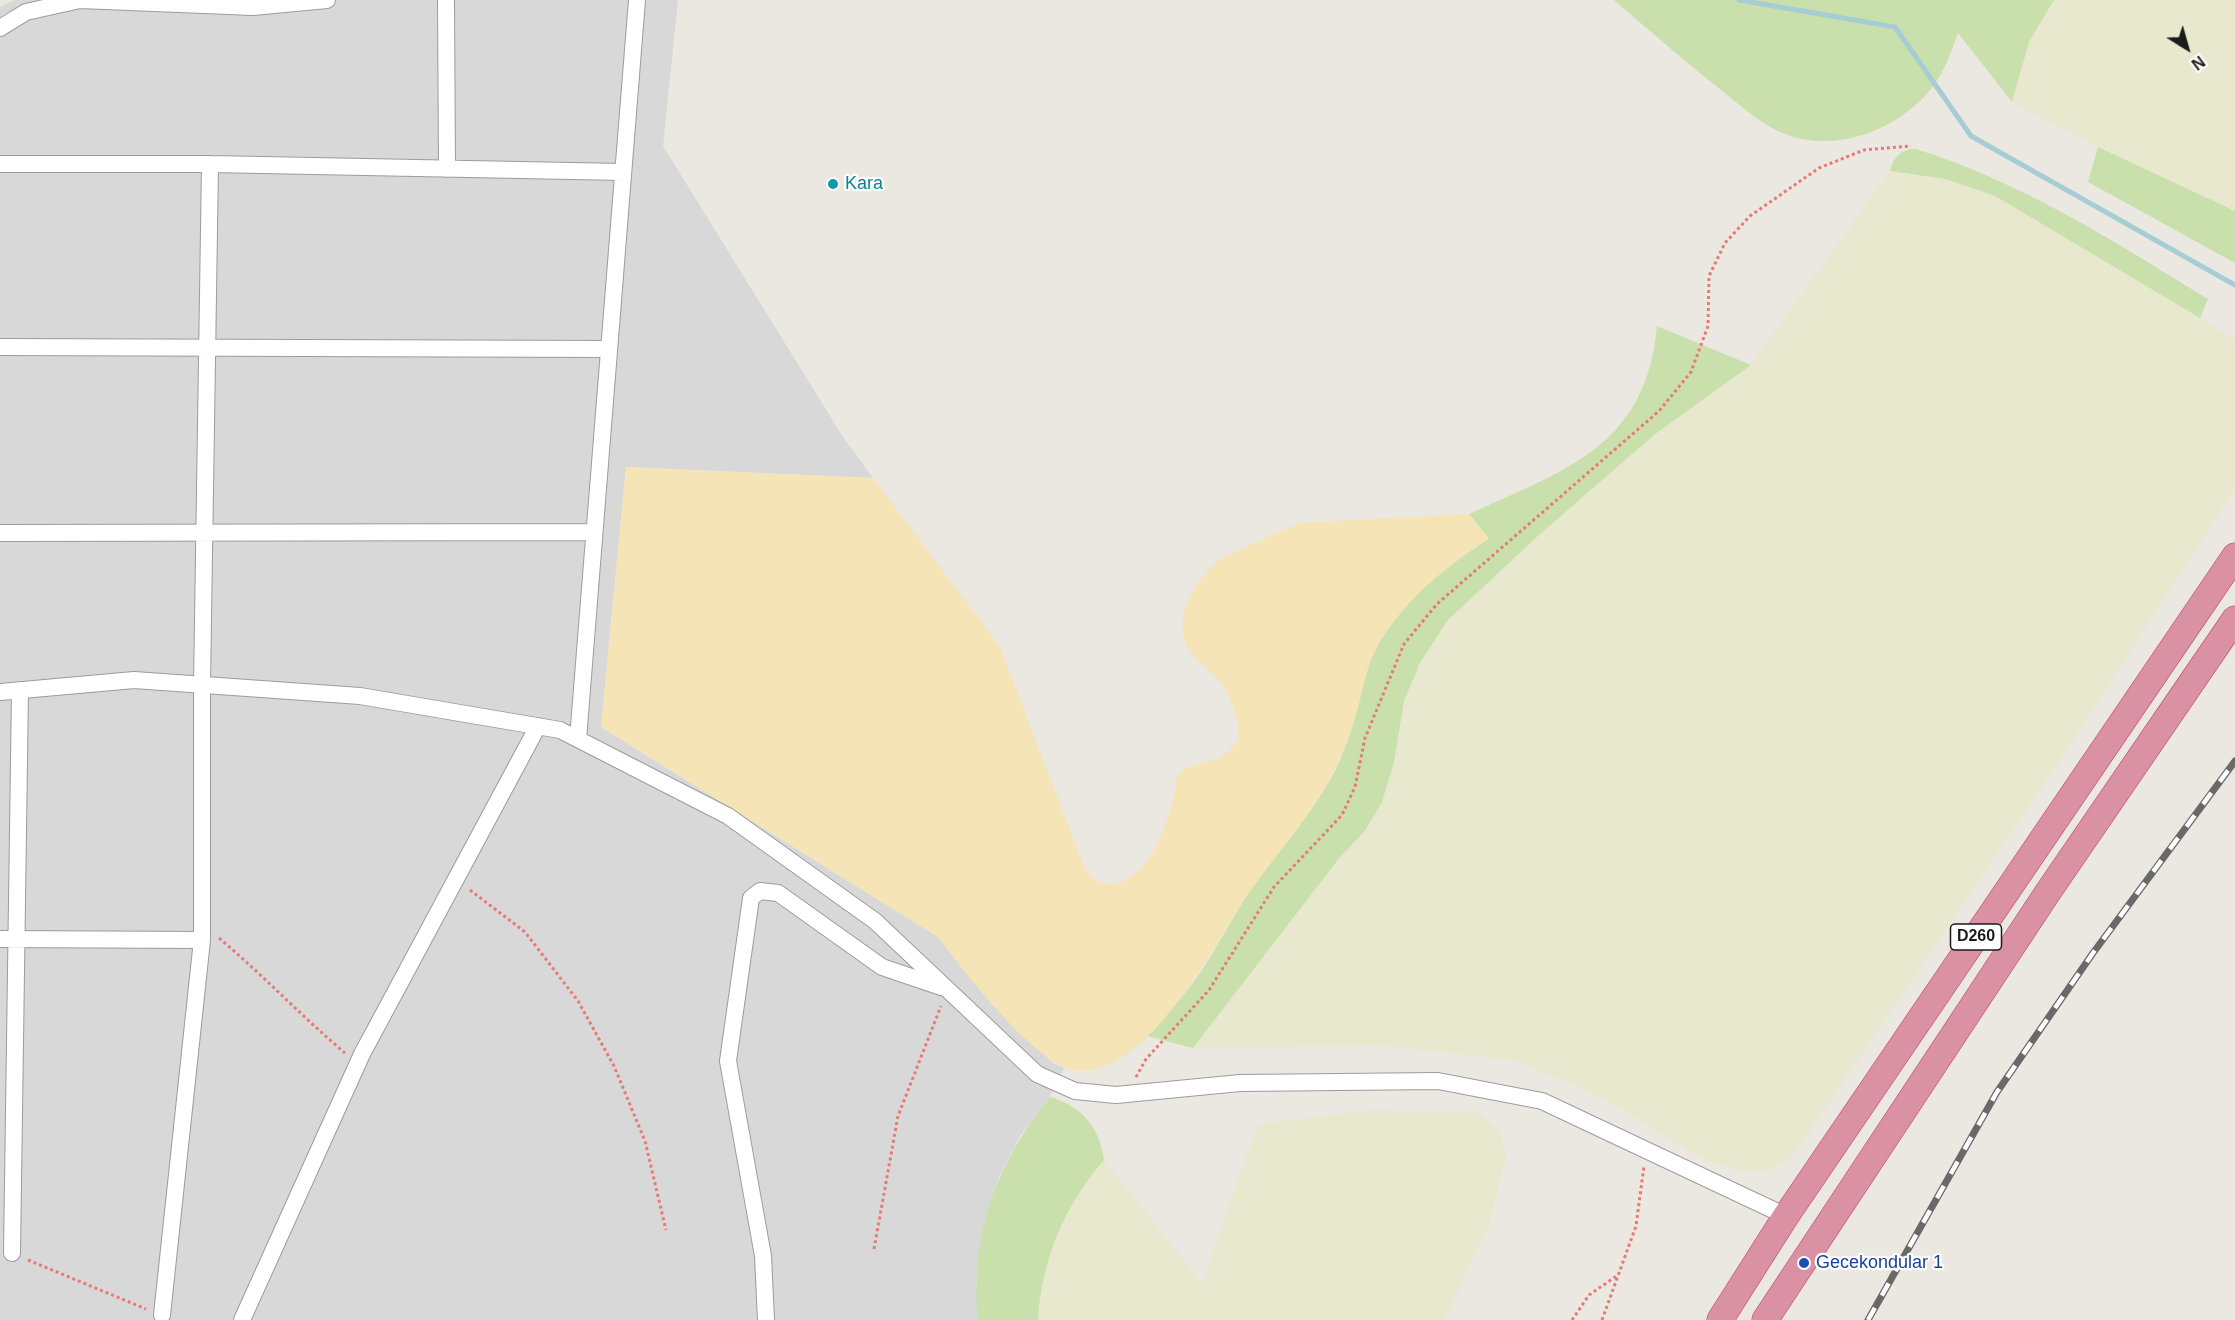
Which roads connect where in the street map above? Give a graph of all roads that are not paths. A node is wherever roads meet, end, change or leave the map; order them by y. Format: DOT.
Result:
graph roads {
  1 [pos="327,0"];
  2 [pos="446,0"];
  3 [pos="637,0"];
  4 [pos="0,28"];
  5 [pos="0,164"];
  6 [pos="210,164"];
  7 [pos="447,169"];
  8 [pos="623,172"];
  9 [pos="0,347"];
  10 [pos="208,347"];
  11 [pos="609,349"];
  12 [pos="205,532"];
  13 [pos="594,532"];
  14 [pos="0,533"];
  15 [pos="2235,556"];
  16 [pos="2235,619"];
  17 [pos="202,684"];
  18 [pos="20,690"];
  19 [pos="0,692"];
  20 [pos="538,726"];
  21 [pos="578,739"];
  22 [pos="202,932"];
  23 [pos="8,939"];
  24 [pos="947,989"];
  25 [pos="1786,1216"];
  26 [pos="12,1253"];
  27 [pos="162,1315"];
  28 [pos="242,1320"];
  29 [pos="766,1320"];
  30 [pos="1720,1320"];
  31 [pos="1765,1320"];
  1 -- 4 [label="street"];
  2 -- 7 [label="street"];
  3 -- 8 [label="street"];
  5 -- 6 [label="street"];
  6 -- 7 [label="street"];
  6 -- 10 [label="street"];
  7 -- 8 [label="street"];
  8 -- 11 [label="street"];
  9 -- 10 [label="street"];
  10 -- 11 [label="street"];
  10 -- 12 [label="street"];
  11 -- 13 [label="street"];
  12 -- 13 [label="street"];
  12 -- 14 [label="street"];
  12 -- 17 [label="street"];
  13 -- 21 [label="street"];
  15 -- 25 [label="highway, D260"];
  16 -- 31 [label="highway, D260"];
  17 -- 18 [label="street"];
  17 -- 20 [label="street"];
  17 -- 22 [label="street"];
  18 -- 19 [label="street"];
  18 -- 23 [label="street"];
  20 -- 21 [label="street"];
  20 -- 28 [label="street"];
  21 -- 24 [label="street"];
  22 -- 23 [label="street"];
  22 -- 27 [label="street"];
  23 -- 26 [label="street"];
  24 -- 25 [label="street"];
  24 -- 29 [label="street"];
  25 -- 30 [label="highway, D260"];
}
